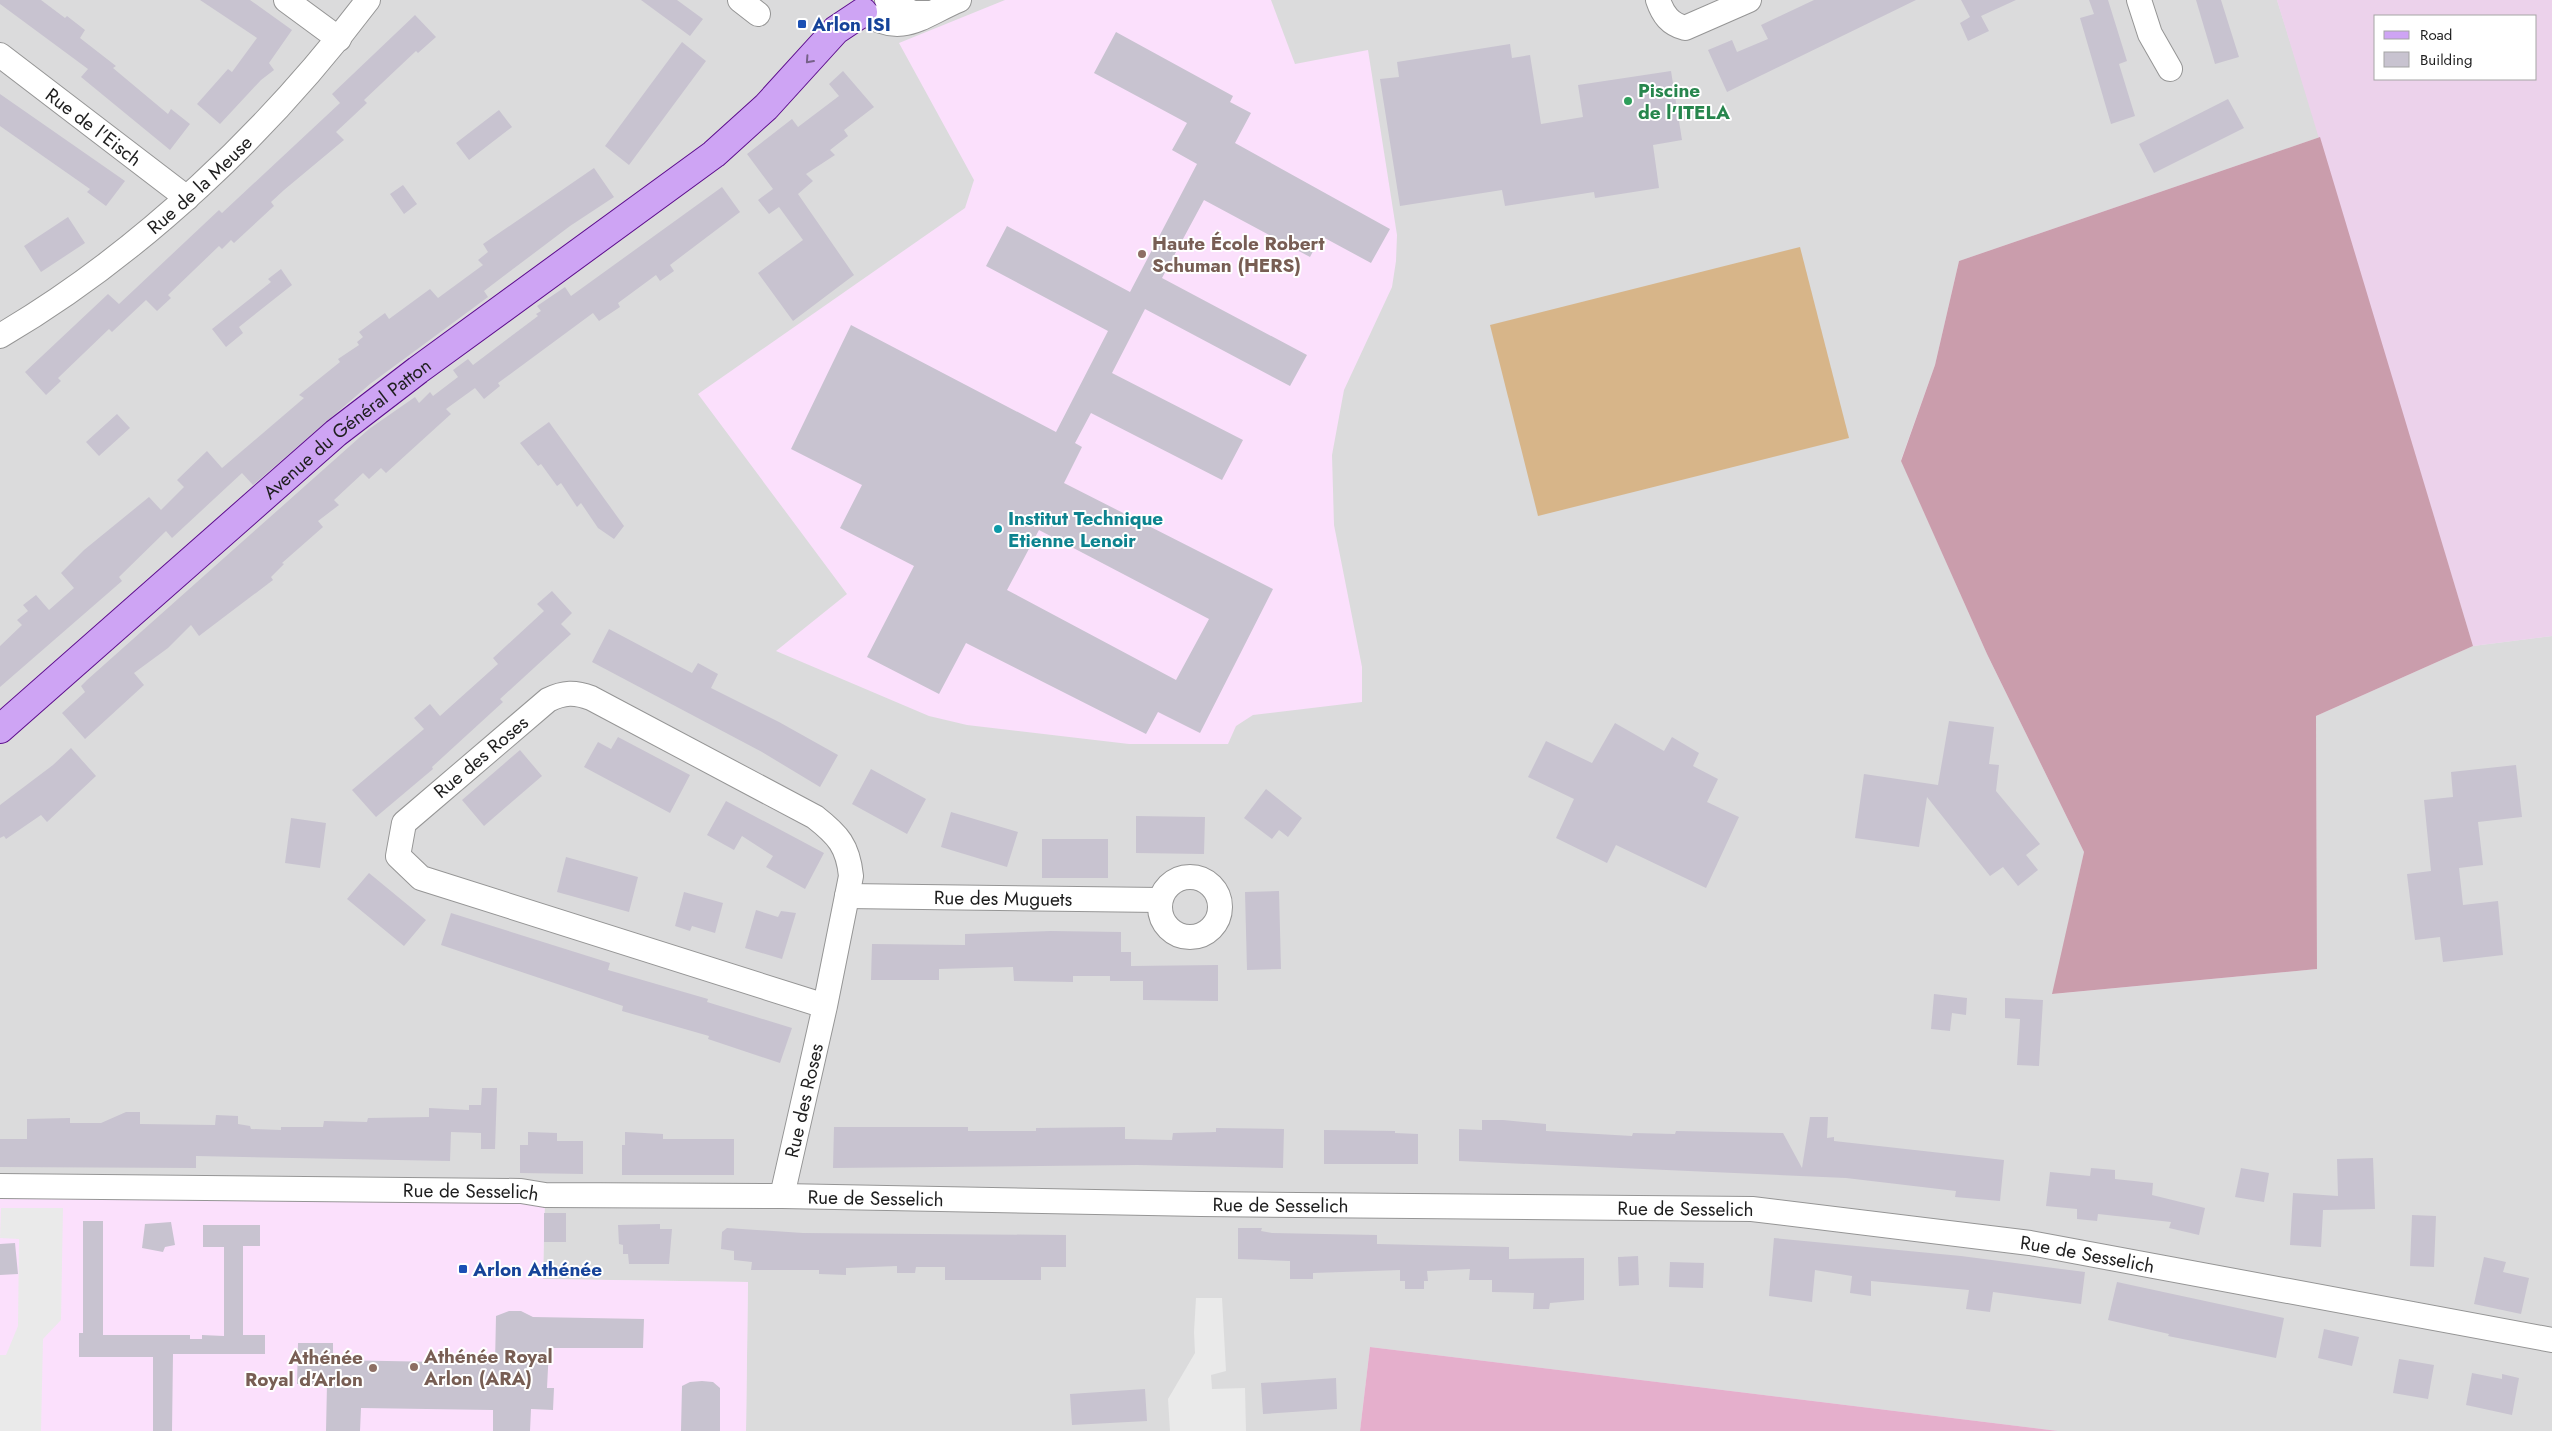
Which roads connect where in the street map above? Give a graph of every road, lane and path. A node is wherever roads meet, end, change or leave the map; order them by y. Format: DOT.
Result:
graph roads {
  1 [pos="286,0"];
  2 [pos="368,0"];
  3 [pos="887,0"];
  4 [pos="959,0"];
  5 [pos="1658,0"];
  6 [pos="1749,0"];
  7 [pos="2139,0"];
  8 [pos="868,6"];
  9 [pos="930,13"];
  10 [pos="339,39"];
  11 [pos="0,55"];
  12 [pos="2170,69"];
  13 [pos="187,198"];
  14 [pos="2,332"];
  15 [pos="0,729"];
  16 [pos="847,896"];
  17 [pos="1160,900"];
  18 [pos="825,1006"];
  19 [pos="0,1186"];
  20 [pos="782,1196"];
  21 [pos="2552,1340"];
  1 -- 10 [label="street"];
  2 -- 10 [label="street, Rue de la Meuse"];
  3 -- 9 [label="street"];
  4 -- 9 [label="street"];
  5 -- 6 [label="street"];
  7 -- 12 [label="street"];
  8 -- 9 [label="street"];
  8 -- 15 [label="main road, Avenue du Général Patton"];
  10 -- 13 [label="street, Rue de la Meuse"];
  11 -- 13 [label="street, Rue de l'Eisch"];
  13 -- 14 [label="street, Rue de la Meuse"];
  16 -- 17 [label="street, Rue des Muguets"];
  16 -- 18 [label="street, Rue des Roses"];
  16 -- 18 [label="street, Rue des Roses"];
  18 -- 20 [label="street, Rue des Roses"];
  19 -- 20 [label="street, Rue de Sesselich"];
  20 -- 21 [label="street, Rue de Sesselich"];
}
